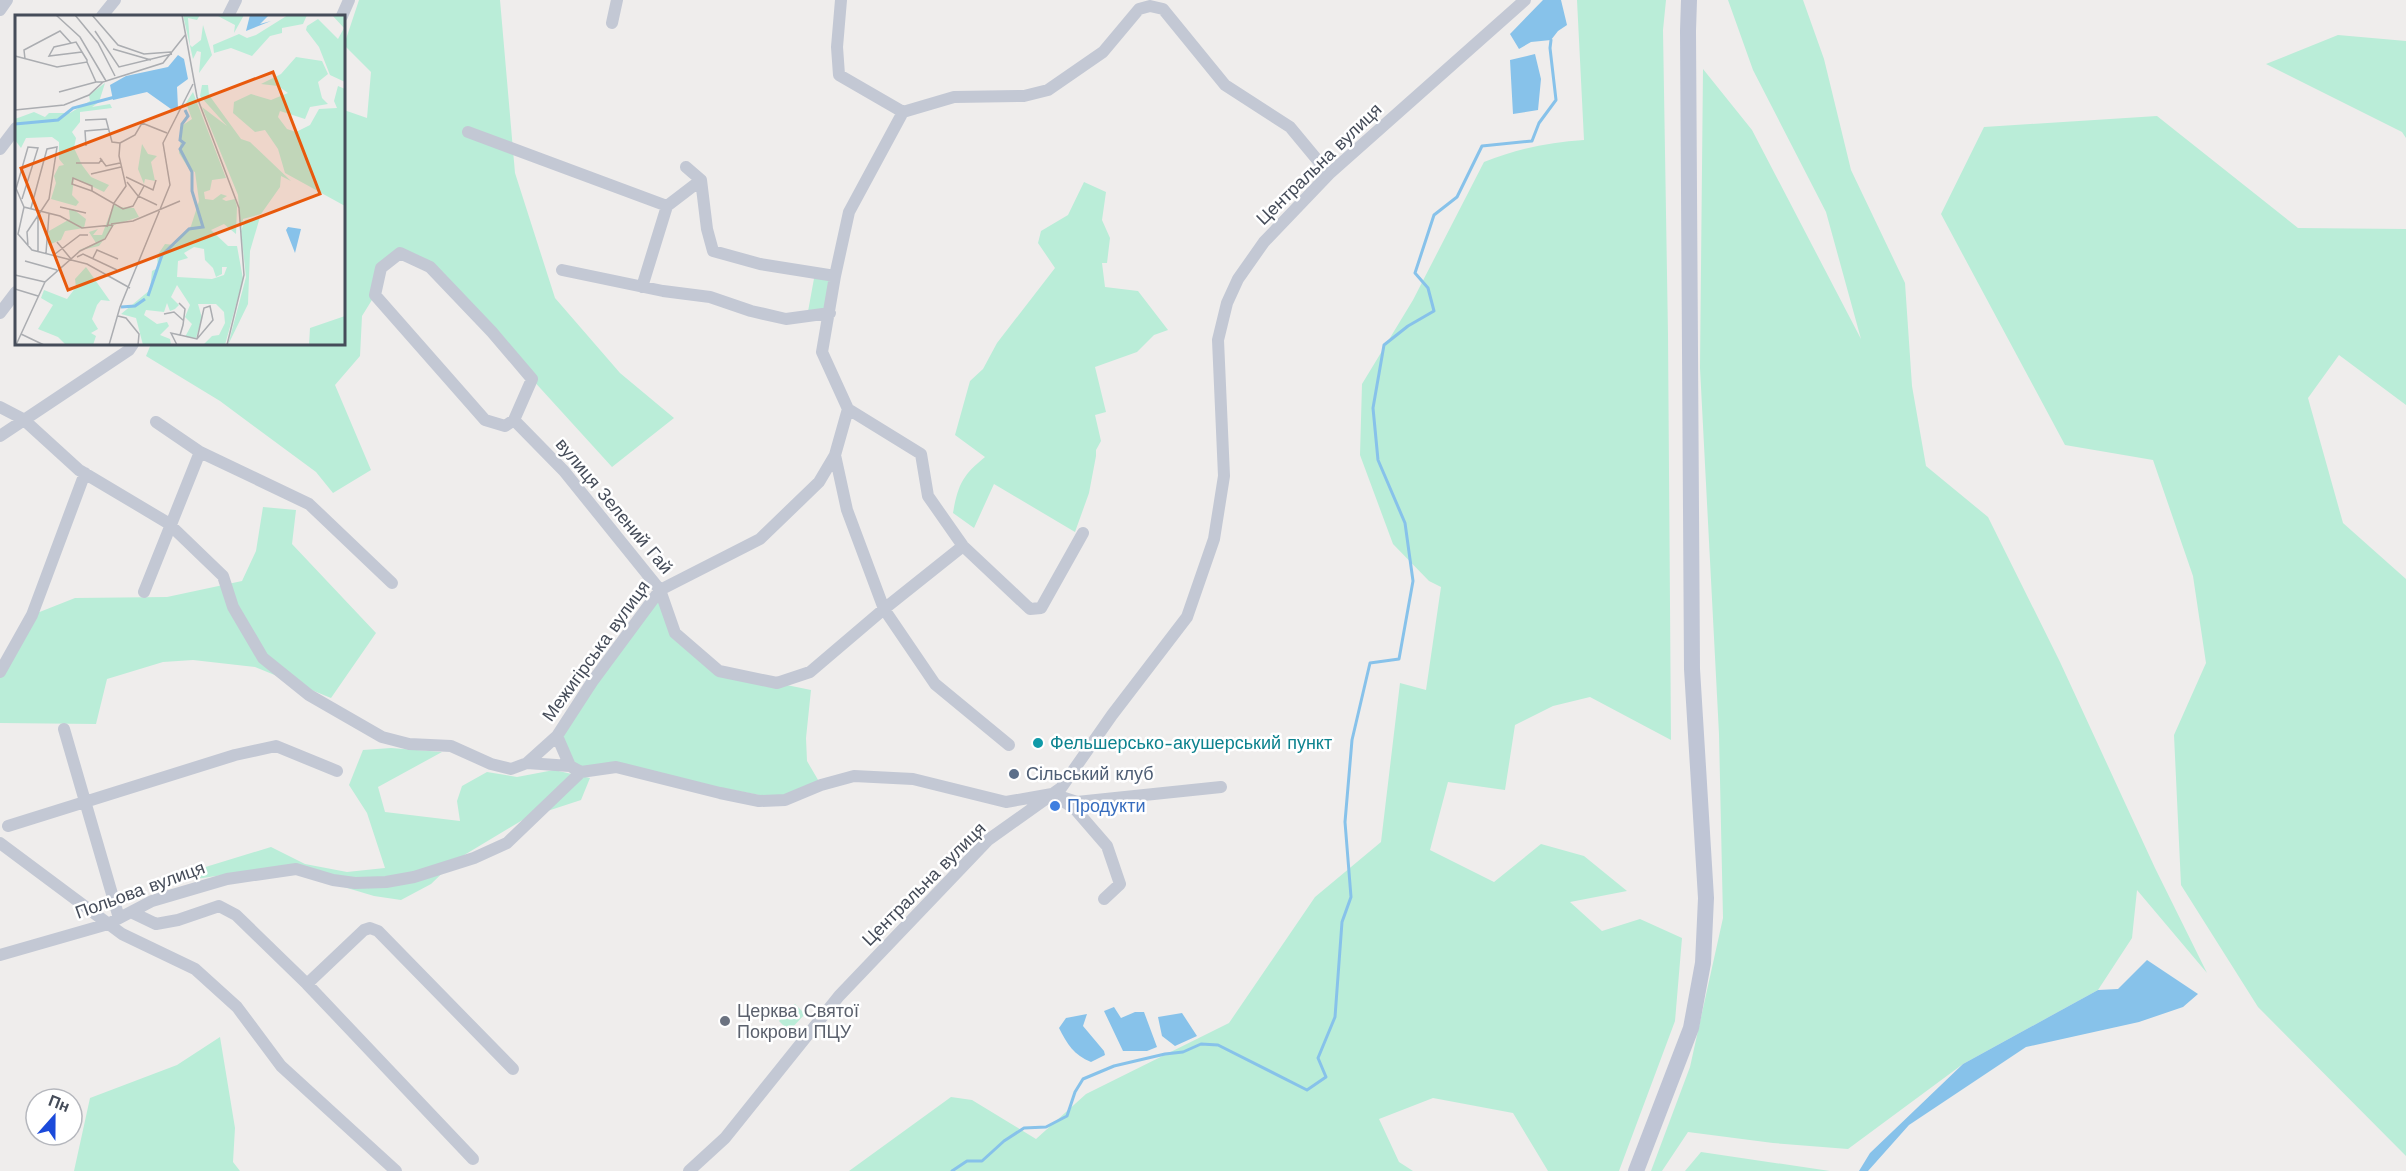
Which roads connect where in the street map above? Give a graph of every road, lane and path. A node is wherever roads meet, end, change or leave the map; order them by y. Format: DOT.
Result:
graph roads {
  1 [pos="7,0"];
  2 [pos="115,0"];
  3 [pos="236,0"];
  4 [pos="349,0"];
  5 [pos="617,0"];
  6 [pos="842,0"];
  7 [pos="1525,0"];
  8 [pos="1689,0"];
  9 [pos="0,10"];
  10 [pos="103,15"];
  11 [pos="228,15"];
  12 [pos="342,15"];
  13 [pos="612,23"];
  14 [pos="903,112"];
  15 [pos="15,129"];
  16 [pos="468,132"];
  17 [pos="0,149"];
  18 [pos="686,167"];
  19 [pos="1329,174"];
  20 [pos="701,180"];
  21 [pos="667,206"];
  22 [pos="562,270"];
  23 [pos="835,276"];
  24 [pos="642,287"];
  25 [pos="15,293"];
  26 [pos="0,313"];
  27 [pos="830,313"];
  28 [pos="132,345"];
  29 [pos="0,407"];
  30 [pos="848,409"];
  31 [pos="23,419"];
  32 [pos="513,420"];
  33 [pos="156,422"];
  34 [pos="0,436"];
  35 [pos="200,452"];
  36 [pos="835,455"];
  37 [pos="85,473"];
  38 [pos="171,527"];
  39 [pos="1083,532"];
  40 [pos="963,546"];
  41 [pos="392,583"];
  42 [pos="660,590"];
  43 [pos="144,592"];
  44 [pos="884,609"];
  45 [pos="0,672"];
  46 [pos="64,729"];
  47 [pos="557,736"];
  48 [pos="1009,745"];
  49 [pos="527,763"];
  50 [pos="576,769"];
  51 [pos="337,771"];
  52 [pos="1221,787"];
  53 [pos="1052,794"];
  54 [pos="86,803"];
  55 [pos="8,826"];
  56 [pos="0,843"];
  57 [pos="1104,899"];
  58 [pos="131,912"];
  59 [pos="114,921"];
  60 [pos="0,955"];
  61 [pos="307,984"];
  62 [pos="513,1069"];
  63 [pos="473,1160"];
  64 [pos="396,1171"];
  65 [pos="689,1171"];
  66 [pos="1636,1171"];
  1 -- 9 [label="street"];
  2 -- 10 [label="street"];
  3 -- 11 [label="street"];
  4 -- 12 [label="street"];
  5 -- 13 [label="street"];
  6 -- 14 [label="street"];
  7 -- 19 [label="street, Центральна вулиця"];
  8 -- 66 [label="main road"];
  14 -- 19 [label="street"];
  14 -- 23 [label="street"];
  15 -- 17 [label="street"];
  16 -- 21 [label="street"];
  18 -- 20 [label="street"];
  19 -- 53 [label="street, Центральна вулиця"];
  20 -- 21 [label="street"];
  20 -- 23 [label="street"];
  21 -- 24 [label="street"];
  22 -- 24 [label="street"];
  23 -- 27 [label="street"];
  24 -- 27 [label="street"];
  25 -- 26 [label="street"];
  27 -- 30 [label="street"];
  28 -- 31 [label="street"];
  29 -- 31 [label="street"];
  30 -- 36 [label="street, Межигірська вулиця"];
  30 -- 40 [label="street"];
  31 -- 34 [label="street"];
  31 -- 37 [label="street"];
  32 -- 32 [label="street"];
  32 -- 42 [label="street, вулиця Зелений Гай"];
  33 -- 35 [label="street"];
  35 -- 38 [label="street"];
  35 -- 41 [label="street"];
  36 -- 42 [label="street, Межигірська вулиця"];
  36 -- 44 [label="street"];
  37 -- 38 [label="street"];
  37 -- 45 [label="street"];
  38 -- 43 [label="street"];
  38 -- 49 [label="street"];
  39 -- 40 [label="street"];
  40 -- 44 [label="street, вулиця Зелений Гай"];
  42 -- 44 [label="street, вулиця Зелений Гай"];
  42 -- 47 [label="street, Межигірська вулиця"];
  44 -- 48 [label="street"];
  46 -- 54 [label="street"];
  47 -- 49 [label="street, Межигірська вулиця"];
  47 -- 50 [label="street"];
  49 -- 50 [label="street"];
  50 -- 53 [label="street"];
  50 -- 58 [label="street, Польова вулиця"];
  51 -- 54 [label="street"];
  52 -- 53 [label="street"];
  53 -- 57 [label="street"];
  53 -- 65 [label="street, Центральна вулиця"];
  54 -- 55 [label="street"];
  54 -- 59 [label="street"];
  56 -- 59 [label="street"];
  58 -- 59 [label="street, Польова вулиця"];
  58 -- 61 [label="street"];
  59 -- 60 [label="street, Польова вулиця"];
  59 -- 64 [label="street"];
  61 -- 62 [label="street"];
  61 -- 63 [label="street"];
}
